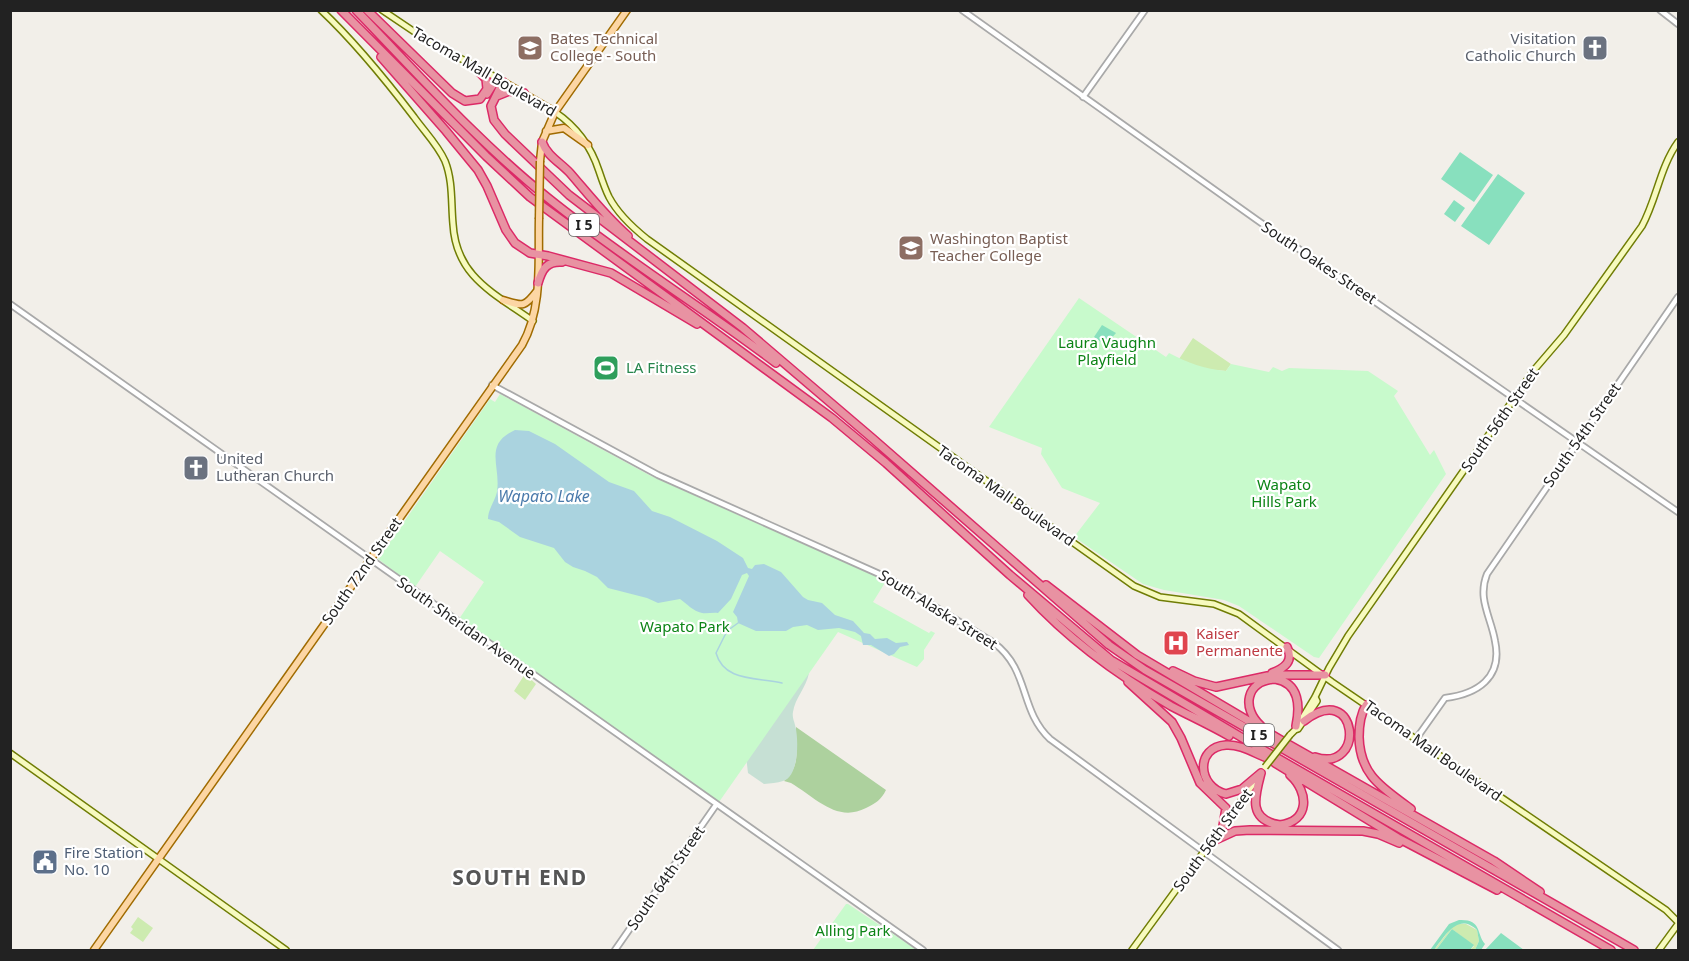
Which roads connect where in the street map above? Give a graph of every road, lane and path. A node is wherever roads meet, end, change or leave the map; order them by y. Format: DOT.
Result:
graph roads {
  1 [pos="321,10"];
  2 [pos="341,10"];
  3 [pos="356,10"];
  4 [pos="367,10"];
  5 [pos="382,10"];
  6 [pos="627,10"];
  7 [pos="962,10"];
  8 [pos="1145,10"];
  9 [pos="1660,10"];
  10 [pos="349,18"];
  11 [pos="1678,24"];
  12 [pos="474,66"];
  13 [pos="500,80"];
  14 [pos="524,93"];
  15 [pos="1083,97"];
  16 [pos="480,99"];
  17 [pos="494,101"];
  18 [pos="555,112"];
  19 [pos="546,131"];
  20 [pos="542,142"];
  21 [pos="1678,142"];
  22 [pos="588,145"];
  23 [pos="538,254"];
  24 [pos="576,263"];
  25 [pos="671,272"];
  26 [pos="537,287"];
  27 [pos="1678,297"];
  28 [pos="503,300"];
  29 [pos="10,304"];
  30 [pos="533,321"];
  31 [pos="740,349"];
  32 [pos="492,385"];
  33 [pos="1515,398"];
  34 [pos="838,410"];
  35 [pos="1577,442"];
  36 [pos="954,509"];
  37 [pos="1678,512"];
  38 [pos="370,560"];
  39 [pos="1010,575"];
  40 [pos="1100,628"];
  41 [pos="1287,647"];
  42 [pos="1108,665"];
  43 [pos="1325,675"];
  44 [pos="1253,678"];
  45 [pos="1315,697"];
  46 [pos="1366,705"];
  47 [pos="1304,721"];
  48 [pos="1294,730"];
  49 [pos="1278,738"];
  50 [pos="1416,739"];
  51 [pos="1286,743"];
  52 [pos="10,753"];
  53 [pos="1270,760"];
  54 [pos="1263,770"];
  55 [pos="716,805"];
  56 [pos="1223,826"];
  57 [pos="1438,828"];
  58 [pos="1212,842"];
  59 [pos="1204,853"];
  60 [pos="158,860"];
  61 [pos="1450,866"];
  62 [pos="1537,908"];
  63 [pos="1678,923"];
  64 [pos="1590,925"];
  65 [pos="1659,950"];
  66 [pos="94,951"];
  67 [pos="286,951"];
  68 [pos="615,951"];
  69 [pos="923,951"];
  70 [pos="1132,951"];
  71 [pos="1338,951"];
  72 [pos="1611,951"];
  73 [pos="1634,951"];
  1 -- 28 [label="main road"];
  2 -- 10 [label="highway, I 5"];
  3 -- 34 [label="highway, I 5"];
  4 -- 16 [label="highway"];
  5 -- 12 [label="main road, Tacoma Mall Boulevard"];
  6 -- 18 [label="main road, South 72nd Street"];
  7 -- 15 [label="street, South Oakes Street"];
  8 -- 15 [label="street"];
  9 -- 11 [label="street"];
  10 -- 23 [label="highway"];
  10 -- 31 [label="highway, I 5"];
  12 -- 13 [label="main road, Tacoma Mall Boulevard"];
  12 -- 16 [label="highway"];
  13 -- 14 [label="main road, Tacoma Mall Boulevard"];
  13 -- 16 [label="highway"];
  13 -- 17 [label="highway"];
  14 -- 17 [label="highway"];
  14 -- 18 [label="main road, Tacoma Mall Boulevard"];
  15 -- 33 [label="street, South Oakes Street"];
  17 -- 25 [label="highway"];
  18 -- 19 [label="main road, South 72nd Street"];
  18 -- 22 [label="main road, Tacoma Mall Boulevard"];
  19 -- 20 [label="main road, South 72nd Street"];
  19 -- 22 [label="main road"];
  20 -- 23 [label="main road, South 72nd Street, bridge"];
  20 -- 25 [label="highway"];
  21 -- 33 [label="main road, South 56th Street"];
  22 -- 41 [label="main road, Tacoma Mall Boulevard"];
  23 -- 24 [label="highway"];
  23 -- 26 [label="main road, South 72nd Street"];
  24 -- 26 [label="highway"];
  24 -- 31 [label="highway"];
  25 -- 34 [label="highway"];
  26 -- 28 [label="main road"];
  26 -- 30 [label="main road, South 72nd Street"];
  27 -- 35 [label="street, South 54th Street"];
  28 -- 30 [label="main road"];
  29 -- 38 [label="street, South Sheridan Avenue"];
  30 -- 32 [label="main road, South 72nd Street"];
  31 -- 39 [label="highway, I 5"];
  32 -- 38 [label="main road, South 72nd Street"];
  32 -- 59 [label="street, South Alaska Street"];
  33 -- 35 [label="street, South Oakes Street"];
  33 -- 43 [label="main road, South 56th Street"];
  34 -- 36 [label="highway, I 5"];
  35 -- 37 [label="street, South Oakes Street"];
  35 -- 50 [label="street, South 54th Street"];
  36 -- 40 [label="highway"];
  36 -- 64 [label="highway, I 5"];
  38 -- 55 [label="street, South Sheridan Avenue"];
  38 -- 60 [label="main road, South 72nd Street"];
  39 -- 42 [label="highway"];
  39 -- 62 [label="highway, I 5"];
  40 -- 44 [label="highway"];
  40 -- 49 [label="highway"];
  41 -- 43 [label="main road, Tacoma Mall Boulevard"];
  41 -- 44 [label="highway"];
  42 -- 53 [label="highway"];
  42 -- 56 [label="highway"];
  43 -- 44 [label="highway"];
  43 -- 45 [label="main road, South 56th Street"];
  43 -- 46 [label="main road, Tacoma Mall Boulevard"];
  45 -- 47 [label="main road, South 56th Street"];
  45 -- 48 [label="main road, South 56th Street"];
  46 -- 50 [label="main road, Tacoma Mall Boulevard"];
  46 -- 57 [label="highway"];
  47 -- 48 [label="main road, South 56th Street"];
  47 -- 51 [label="highway"];
  48 -- 49 [label="highway"];
  48 -- 54 [label="main road, South 56th Street, bridge"];
  49 -- 51 [label="highway"];
  50 -- 63 [label="main road, Tacoma Mall Boulevard"];
  51 -- 57 [label="highway"];
  52 -- 60 [label="main road"];
  53 -- 54 [label="highway"];
  53 -- 54 [label="highway"];
  53 -- 61 [label="highway"];
  54 -- 56 [label="main road, South 56th Street"];
  55 -- 68 [label="street, South 64th Street"];
  55 -- 69 [label="street, South Sheridan Avenue"];
  56 -- 58 [label="main road, South 56th Street"];
  57 -- 64 [label="highway"];
  58 -- 59 [label="main road, South 56th Street"];
  58 -- 61 [label="highway"];
  59 -- 70 [label="main road, South 56th Street"];
  59 -- 71 [label="street, South Alaska Street"];
  60 -- 66 [label="main road, South 72nd Street"];
  60 -- 67 [label="main road"];
  61 -- 62 [label="highway"];
  62 -- 72 [label="highway, I 5"];
  63 -- 65 [label="main road"];
  64 -- 73 [label="highway, I 5"];
}
